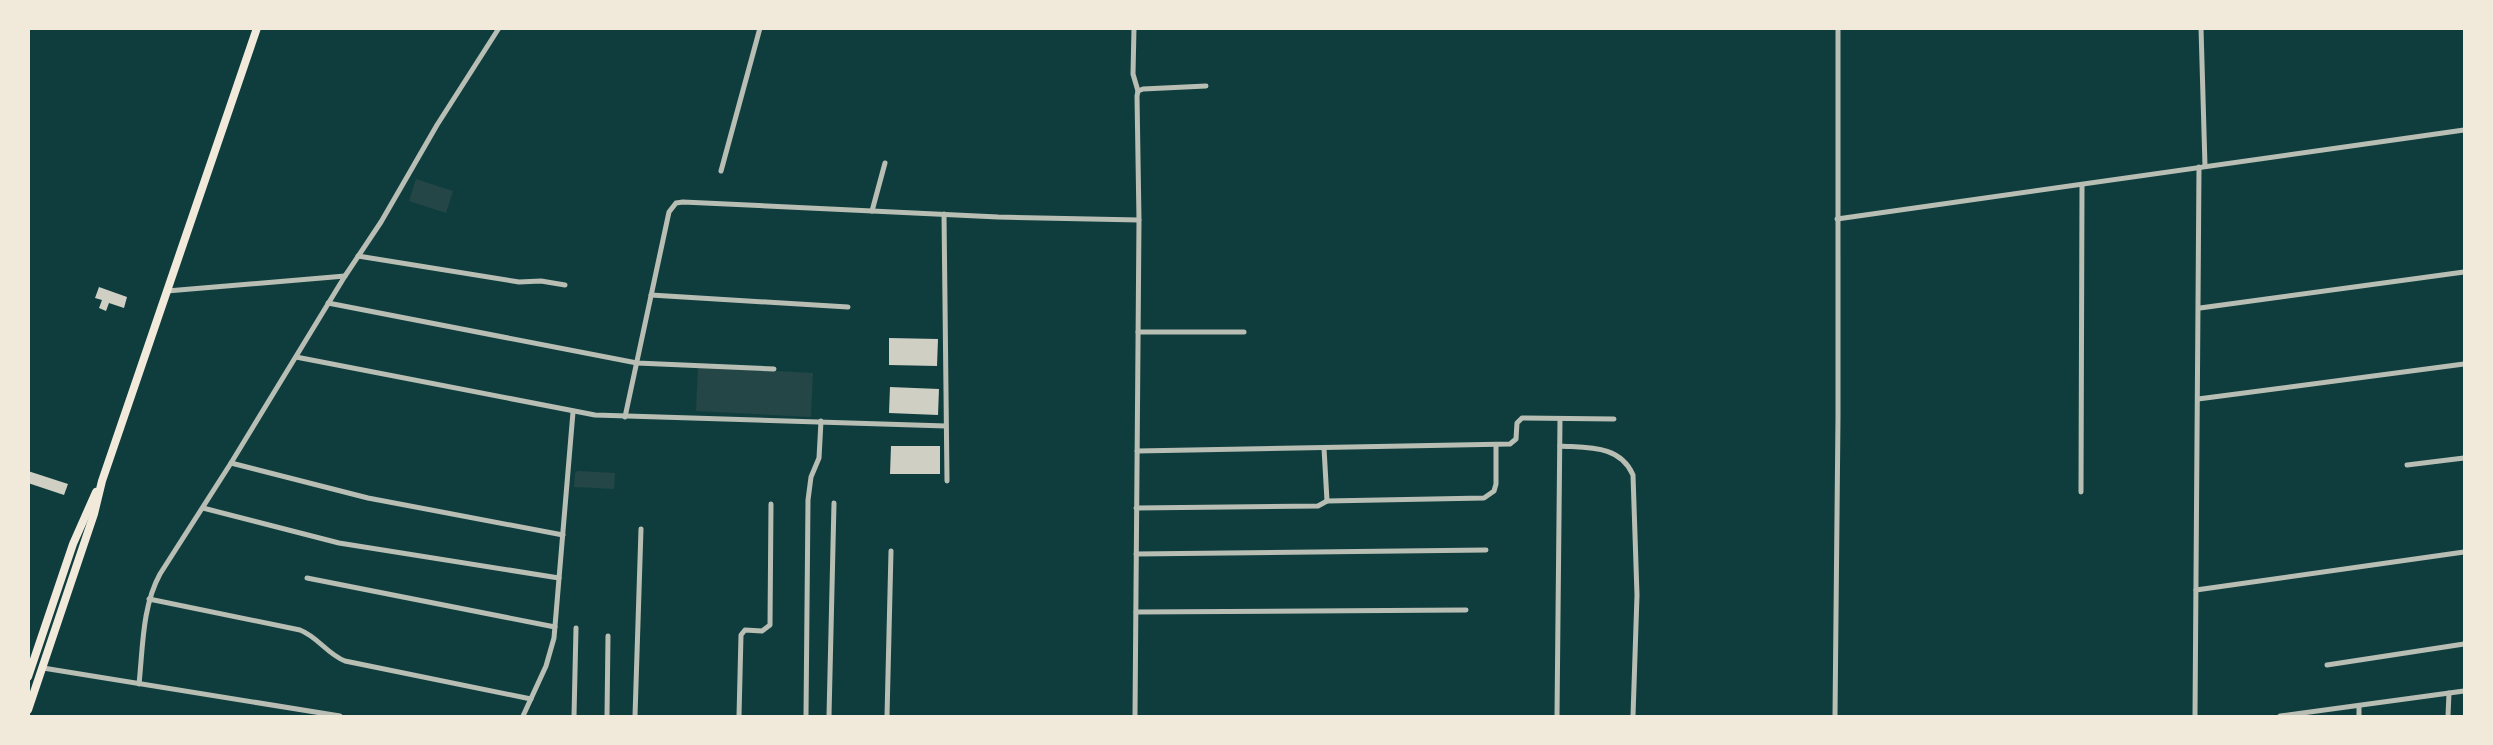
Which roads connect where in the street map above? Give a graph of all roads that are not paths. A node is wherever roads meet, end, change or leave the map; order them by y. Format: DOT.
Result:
graph roads {
  1 [pos="257,28"];
  2 [pos="499,28"];
  3 [pos="760,28"];
  4 [pos="1134,28"];
  5 [pos="1838,28"];
  6 [pos="2201,28"];
  7 [pos="1206,86"];
  8 [pos="1138,91"];
  9 [pos="2464,130"];
  10 [pos="885,163"];
  11 [pos="2202,166"];
  12 [pos="721,171"];
  13 [pos="2082,185"];
  14 [pos="872,211"];
  15 [pos="944,214"];
  16 [pos="1838,219"];
  17 [pos="1139,220"];
  18 [pos="358,256"];
  19 [pos="2464,272"];
  20 [pos="345,276"];
  21 [pos="565,285"];
  22 [pos="167,291"];
  23 [pos="651,295"];
  24 [pos="328,303"];
  25 [pos="848,307"];
  26 [pos="2200,308"];
  27 [pos="1138,332"];
  28 [pos="1244,332"];
  29 [pos="296,357"];
  30 [pos="637,363"];
  31 [pos="2464,364"];
  32 [pos="774,369"];
  33 [pos="2198,399"];
  34 [pos="573,412"];
  35 [pos="625,417"];
  36 [pos="1560,419"];
  37 [pos="1614,419"];
  38 [pos="821,421"];
  39 [pos="946,426"];
  40 [pos="1496,445"];
  41 [pos="1560,446"];
  42 [pos="1324,447"];
  43 [pos="1137,451"];
  44 [pos="2464,458"];
  45 [pos="231,463"];
  46 [pos="2407,465"];
  47 [pos="102,481"];
  48 [pos="947,481"];
  49 [pos="2081,492"];
  50 [pos="1327,501"];
  51 [pos="834,503"];
  52 [pos="771,504"];
  53 [pos="203,508"];
  54 [pos="1136,508"];
  55 [pos="641,529"];
  56 [pos="563,536"];
  57 [pos="1486,550"];
  58 [pos="891,551"];
  59 [pos="2464,552"];
  60 [pos="1136,554"];
  61 [pos="307,578"];
  62 [pos="559,578"];
  63 [pos="2196,590"];
  64 [pos="149,599"];
  65 [pos="1466,610"];
  66 [pos="1136,612"];
  67 [pos="555,627"];
  68 [pos="576,628"];
  69 [pos="608,636"];
  70 [pos="2464,644"];
  71 [pos="2327,665"];
  72 [pos="43,668"];
  73 [pos="28,676"];
  74 [pos="139,684"];
  75 [pos="2464,691"];
  76 [pos="2449,693"];
  77 [pos="531,699"];
  78 [pos="2359,706"];
  79 [pos="28,710"];
  80 [pos="340,717"];
  81 [pos="523,717"];
  82 [pos="574,717"];
  83 [pos="607,717"];
  84 [pos="635,717"];
  85 [pos="739,717"];
  86 [pos="806,717"];
  87 [pos="829,717"];
  88 [pos="887,717"];
  89 [pos="1135,717"];
  90 [pos="1557,717"];
  91 [pos="1633,717"];
  92 [pos="1834,717"];
  93 [pos="2195,717"];
  94 [pos="2280,717"];
  95 [pos="2359,717"];
  96 [pos="2448,717"];
  1 -- 22 [label="main road"];
  2 -- 18 [label="street"];
  3 -- 12 [label="street"];
  4 -- 8 [label="street"];
  5 -- 16 [label="street"];
  6 -- 11 [label="street"];
  7 -- 8 [label="street"];
  8 -- 17 [label="street"];
  9 -- 11 [label="street"];
  10 -- 14 [label="street"];
  11 -- 13 [label="street"];
  11 -- 26 [label="street"];
  13 -- 16 [label="street"];
  13 -- 49 [label="street"];
  14 -- 15 [label="street"];
  14 -- 23 [label="street"];
  15 -- 17 [label="street"];
  15 -- 39 [label="street"];
  16 -- 92 [label="street"];
  17 -- 27 [label="street"];
  18 -- 20 [label="street"];
  18 -- 21 [label="street"];
  19 -- 26 [label="street"];
  20 -- 22 [label="street"];
  20 -- 24 [label="street"];
  22 -- 47 [label="main road"];
  23 -- 25 [label="street"];
  23 -- 30 [label="street"];
  24 -- 29 [label="street"];
  24 -- 30 [label="street"];
  26 -- 33 [label="street"];
  27 -- 28 [label="street"];
  27 -- 43 [label="street"];
  29 -- 34 [label="street"];
  29 -- 45 [label="street"];
  30 -- 32 [label="street"];
  30 -- 35 [label="street"];
  31 -- 33 [label="street"];
  33 -- 63 [label="street"];
  34 -- 35 [label="street"];
  34 -- 56 [label="street"];
  35 -- 38 [label="street"];
  36 -- 37 [label="street"];
  36 -- 40 [label="street"];
  36 -- 41 [label="street"];
  38 -- 39 [label="street"];
  38 -- 86 [label="street"];
  39 -- 48 [label="street"];
  40 -- 42 [label="street"];
  40 -- 50 [label="street"];
  41 -- 90 [label="street"];
  41 -- 91 [label="street"];
  42 -- 43 [label="street"];
  42 -- 50 [label="street"];
  43 -- 54 [label="street"];
  44 -- 46 [label="street"];
  45 -- 53 [label="street"];
  45 -- 56 [label="street"];
  47 -- 72 [label="main road"];
  47 -- 73 [label="main road"];
  50 -- 54 [label="street"];
  51 -- 87 [label="street"];
  52 -- 85 [label="street"];
  53 -- 62 [label="street"];
  53 -- 64 [label="street"];
  54 -- 60 [label="street"];
  55 -- 84 [label="street"];
  56 -- 62 [label="street"];
  57 -- 60 [label="street"];
  58 -- 88 [label="street"];
  59 -- 63 [label="street"];
  60 -- 66 [label="street"];
  61 -- 67 [label="street"];
  62 -- 67 [label="street"];
  63 -- 93 [label="street"];
  64 -- 74 [label="street"];
  64 -- 77 [label="street"];
  65 -- 66 [label="street"];
  66 -- 89 [label="street"];
  67 -- 77 [label="street"];
  68 -- 82 [label="street"];
  69 -- 83 [label="street"];
  70 -- 71 [label="street"];
  72 -- 74 [label="street"];
  72 -- 79 [label="main road"];
  74 -- 80 [label="street"];
  75 -- 76 [label="street"];
  76 -- 78 [label="street"];
  76 -- 96 [label="street"];
  77 -- 81 [label="street"];
  78 -- 94 [label="street"];
  78 -- 95 [label="street"];
}
